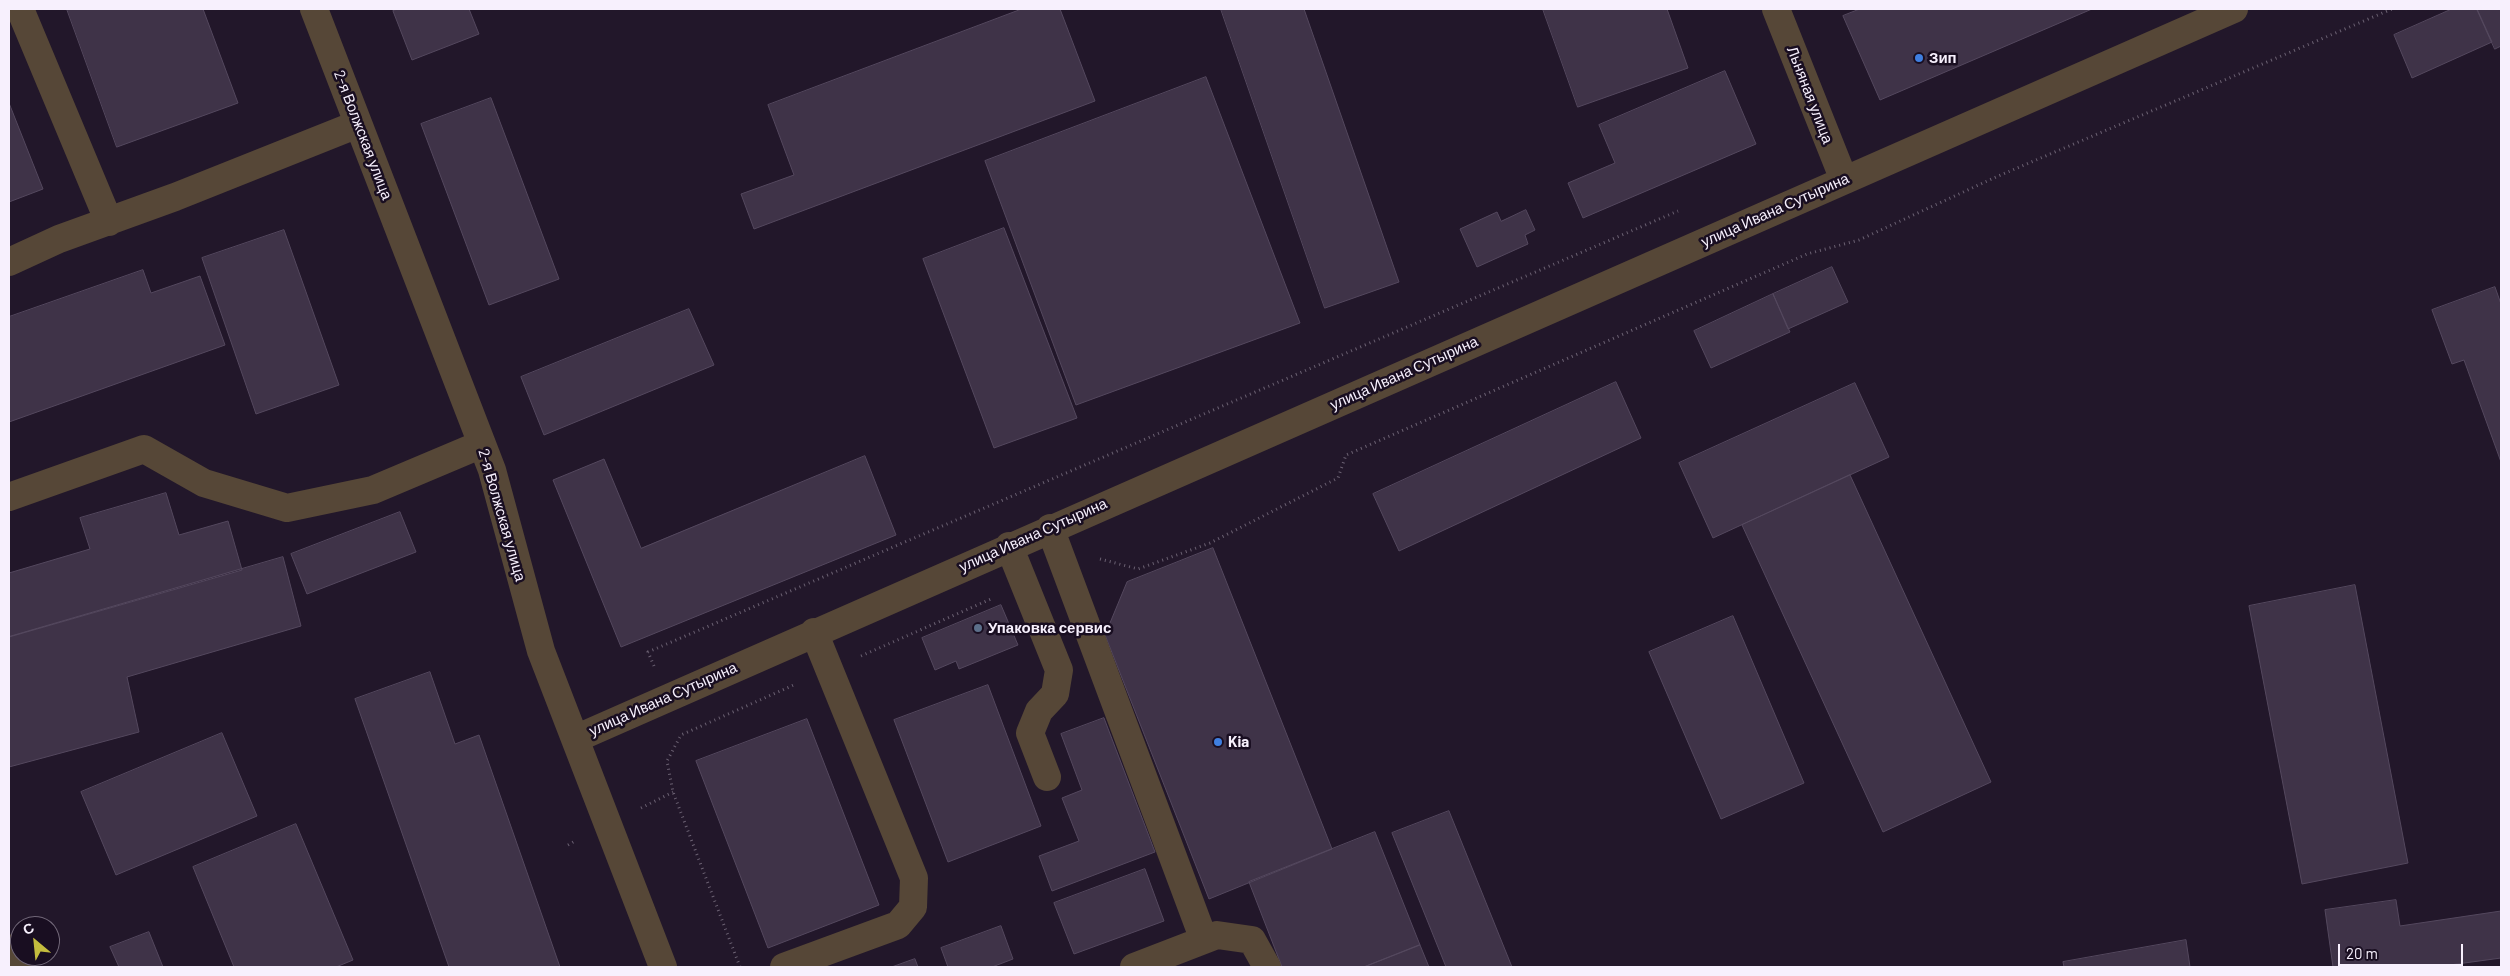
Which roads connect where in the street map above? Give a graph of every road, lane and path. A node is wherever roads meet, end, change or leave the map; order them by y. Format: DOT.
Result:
graph roads {
  1 [pos="20,9"];
  2 [pos="314,9"];
  3 [pos="1776,9"];
  4 [pos="2234,9"];
  5 [pos="2392,9"];
  6 [pos="358,124"];
  7 [pos="1844,180"];
  8 [pos="1685,208"];
  9 [pos="108,222"];
  10 [pos="9,262"];
  11 [pos="482,444"];
  12 [pos="9,497"];
  13 [pos="1050,528"];
  14 [pos="1009,546"];
  15 [pos="1064,567"];
  16 [pos="1025,584"];
  17 [pos="814,632"];
  18 [pos="654,667"];
  19 [pos="830,669"];
  20 [pos="575,739"];
  21 [pos="1047,778"];
  22 [pos="673,792"];
  23 [pos="641,808"];
  24 [pos="576,841"];
  25 [pos="568,845"];
  26 [pos="1204,940"];
  27 [pos="663,967"];
  28 [pos="740,967"];
  29 [pos="784,967"];
  30 [pos="1134,967"];
  31 [pos="1267,967"];
  1 -- 9 [label="street"];
  2 -- 6 [label="street, 2-я Волжская улица"];
  3 -- 7 [label="street, Льняная улица"];
  4 -- 7 [label="street, улица Ивана Сутырина"];
  5 -- 15 [label="path"];
  6 -- 9 [label="street"];
  6 -- 11 [label="street, 2-я Волжская улица"];
  7 -- 13 [label="street, улица Ивана Сутырина"];
  8 -- 18 [label="path"];
  9 -- 10 [label="street"];
  11 -- 12 [label="street"];
  11 -- 20 [label="street, 2-я Волжская улица"];
  13 -- 14 [label="street, улица Ивана Сутырина"];
  13 -- 15 [label="street"];
  14 -- 16 [label="street"];
  14 -- 17 [label="street, улица Ивана Сутырина"];
  15 -- 26 [label="street"];
  16 -- 19 [label="path"];
  16 -- 21 [label="street"];
  17 -- 19 [label="street"];
  17 -- 20 [label="street, улица Ивана Сутырина"];
  19 -- 22 [label="path"];
  19 -- 29 [label="street"];
  20 -- 27 [label="street, 2-я Волжская улица"];
  22 -- 23 [label="path"];
  22 -- 28 [label="path"];
  24 -- 25 [label="path"];
  26 -- 30 [label="street"];
  26 -- 31 [label="street"];
}
